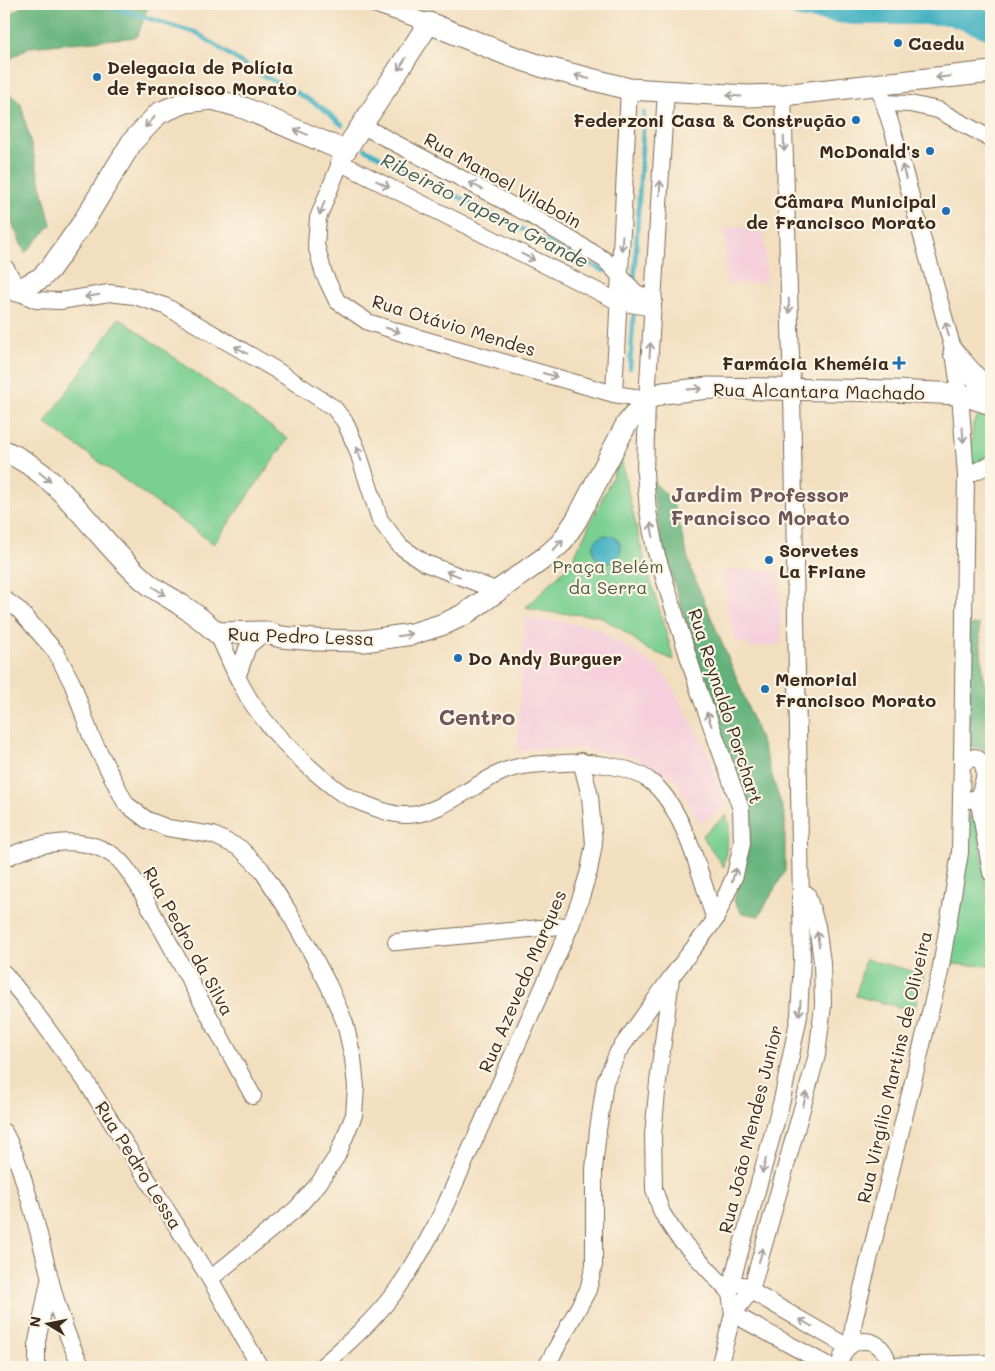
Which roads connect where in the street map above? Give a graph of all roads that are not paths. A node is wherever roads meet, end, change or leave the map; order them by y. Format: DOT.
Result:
graph roads {
  1 [pos="374,4"];
  2 [pos="429,23"];
  3 [pos="991,72"];
  4 [pos="630,89"];
  5 [pos="666,91"];
  6 [pos="881,94"];
  7 [pos="782,95"];
  8 [pos="362,126"];
  9 [pos="991,139"];
  10 [pos="342,156"];
  11 [pos="4,270"];
  12 [pos="620,276"];
  13 [pos="16,291"];
  14 [pos="619,302"];
  15 [pos="654,304"];
  16 [pos="954,353"];
  17 [pos="792,390"];
  18 [pos="614,394"];
  19 [pos="960,394"];
  20 [pos="991,395"];
  21 [pos="647,399"];
  22 [pos="991,404"];
  23 [pos="4,451"];
  24 [pos="991,464"];
  25 [pos="966,476"];
  26 [pos="498,592"];
  27 [pos="4,599"];
  28 [pos="264,632"];
  29 [pos="217,633"];
  30 [pos="238,675"];
  31 [pos="582,761"];
  32 [pos="962,763"];
  33 [pos="988,769"];
  34 [pos="961,796"];
  35 [pos="978,797"];
  36 [pos="4,859"];
  37 [pos="801,872"];
  38 [pos="991,873"];
  39 [pos="715,920"];
  40 [pos="571,925"];
  41 [pos="396,942"];
  42 [pos="4,973"];
  43 [pos="672,976"];
  44 [pos="253,1096"];
  45 [pos="4,1132"];
  46 [pos="733,1277"];
  47 [pos="50,1279"];
  48 [pos="210,1279"];
  49 [pos="751,1291"];
  50 [pos="730,1293"];
  51 [pos="733,1314"];
  52 [pos="850,1346"];
  53 [pos="991,1363"];
  54 [pos="975,1365"];
  55 [pos="37,1367"];
  56 [pos="82,1367"];
  57 [pos="260,1367"];
  58 [pos="321,1367"];
  59 [pos="546,1367"];
  60 [pos="719,1367"];
  61 [pos="831,1367"];
  62 [pos="840,1367"];
  63 [pos="888,1367"];
  1 -- 2 [label="street"];
  4 -- 2 [label="main road, one-way"];
  2 -- 8 [label="main road, one-way"];
  3 -- 6 [label="main road, one-way"];
  4 -- 5 [label="main road"];
  4 -- 12 [label="street, one-way"];
  7 -- 5 [label="main road, one-way"];
  15 -- 5 [label="street, Rua Reynaldo Porchart, one-way"];
  6 -- 7 [label="main road"];
  6 -- 9 [label="street"];
  16 -- 6 [label="street, one-way"];
  7 -- 17 [label="street, one-way"];
  8 -- 10 [label="main road"];
  12 -- 8 [label="street, Rua Manoel Vilaboin, one-way"];
  10 -- 13 [label="main road, one-way"];
  10 -- 14 [label="street, one-way"];
  10 -- 18 [label="street, Rua Otávio Mendes, one-way"];
  11 -- 13 [label="main road"];
  12 -- 14 [label="street"];
  12 -- 15 [label="street, Rua Manoel Vilaboin"];
  26 -- 13 [label="street, one-way"];
  14 -- 15 [label="street"];
  14 -- 18 [label="street"];
  21 -- 15 [label="street, Rua Reynaldo Porchart, one-way"];
  16 -- 19 [label="street"];
  16 -- 20 [label="main road"];
  17 -- 19 [label="main road, Rua Alcantara Machado"];
  21 -- 17 [label="main road, Rua Alcantara Machado, one-way"];
  17 -- 37 [label="street"];
  18 -- 21 [label="street, Rua Otávio Mendes"];
  19 -- 22 [label="main road, Rua Alcantara Machado"];
  19 -- 25 [label="street, one-way"];
  26 -- 21 [label="main road, Rua Pedro Lessa, one-way"];
  39 -- 21 [label="street, Rua Reynaldo Porchart, one-way"];
  23 -- 29 [label="main road, Rua Pedro Lessa, one-way"];
  24 -- 25 [label="street"];
  25 -- 32 [label="street"];
  28 -- 26 [label="main road, Rua Pedro Lessa, one-way"];
  27 -- 48 [label="street"];
  28 -- 29 [label="main road, Rua Pedro Lessa"];
  28 -- 30 [label="street"];
  29 -- 30 [label="street"];
  30 -- 31 [label="street"];
  31 -- 39 [label="street"];
  31 -- 40 [label="street, Rua Azevedo Marques"];
  32 -- 33 [label="street"];
  32 -- 34 [label="street, Rua Virgílio Martins de Oliveira"];
  33 -- 35 [label="street"];
  34 -- 35 [label="street"];
  34 -- 52 [label="street, Rua Virgílio Martins de Oliveira"];
  35 -- 38 [label="street"];
  36 -- 44 [label="street, Rua Pedro da Silva"];
  37 -- 46 [label="street, Rua João Mendes Junior, one-way"];
  49 -- 37 [label="street, Rua João Mendes Junior, one-way"];
  39 -- 43 [label="street, Rua Reynaldo Porchart"];
  40 -- 41 [label="street"];
  40 -- 58 [label="street, Rua Azevedo Marques"];
  42 -- 48 [label="street, Rua Pedro Lessa"];
  43 -- 50 [label="street"];
  43 -- 59 [label="street, Rua Reynaldo Porchart"];
  45 -- 47 [label="street"];
  46 -- 49 [label="street"];
  46 -- 50 [label="street, Rua João Mendes Junior"];
  47 -- 55 [label="street"];
  47 -- 56 [label="street"];
  48 -- 57 [label="street, Rua Pedro Lessa"];
  49 -- 51 [label="street, Rua João Mendes Junior"];
  52 -- 49 [label="street, one-way"];
  50 -- 51 [label="street, Rua João Mendes Junior"];
  51 -- 60 [label="street, Rua João Mendes Junior"];
  51 -- 61 [label="street"];
  52 -- 62 [label="street, Rua Virgílio Martins de Oliveira"];
  52 -- 63 [label="street"];
  53 -- 54 [label="street"];
  54 -- 63 [label="street"];
}
